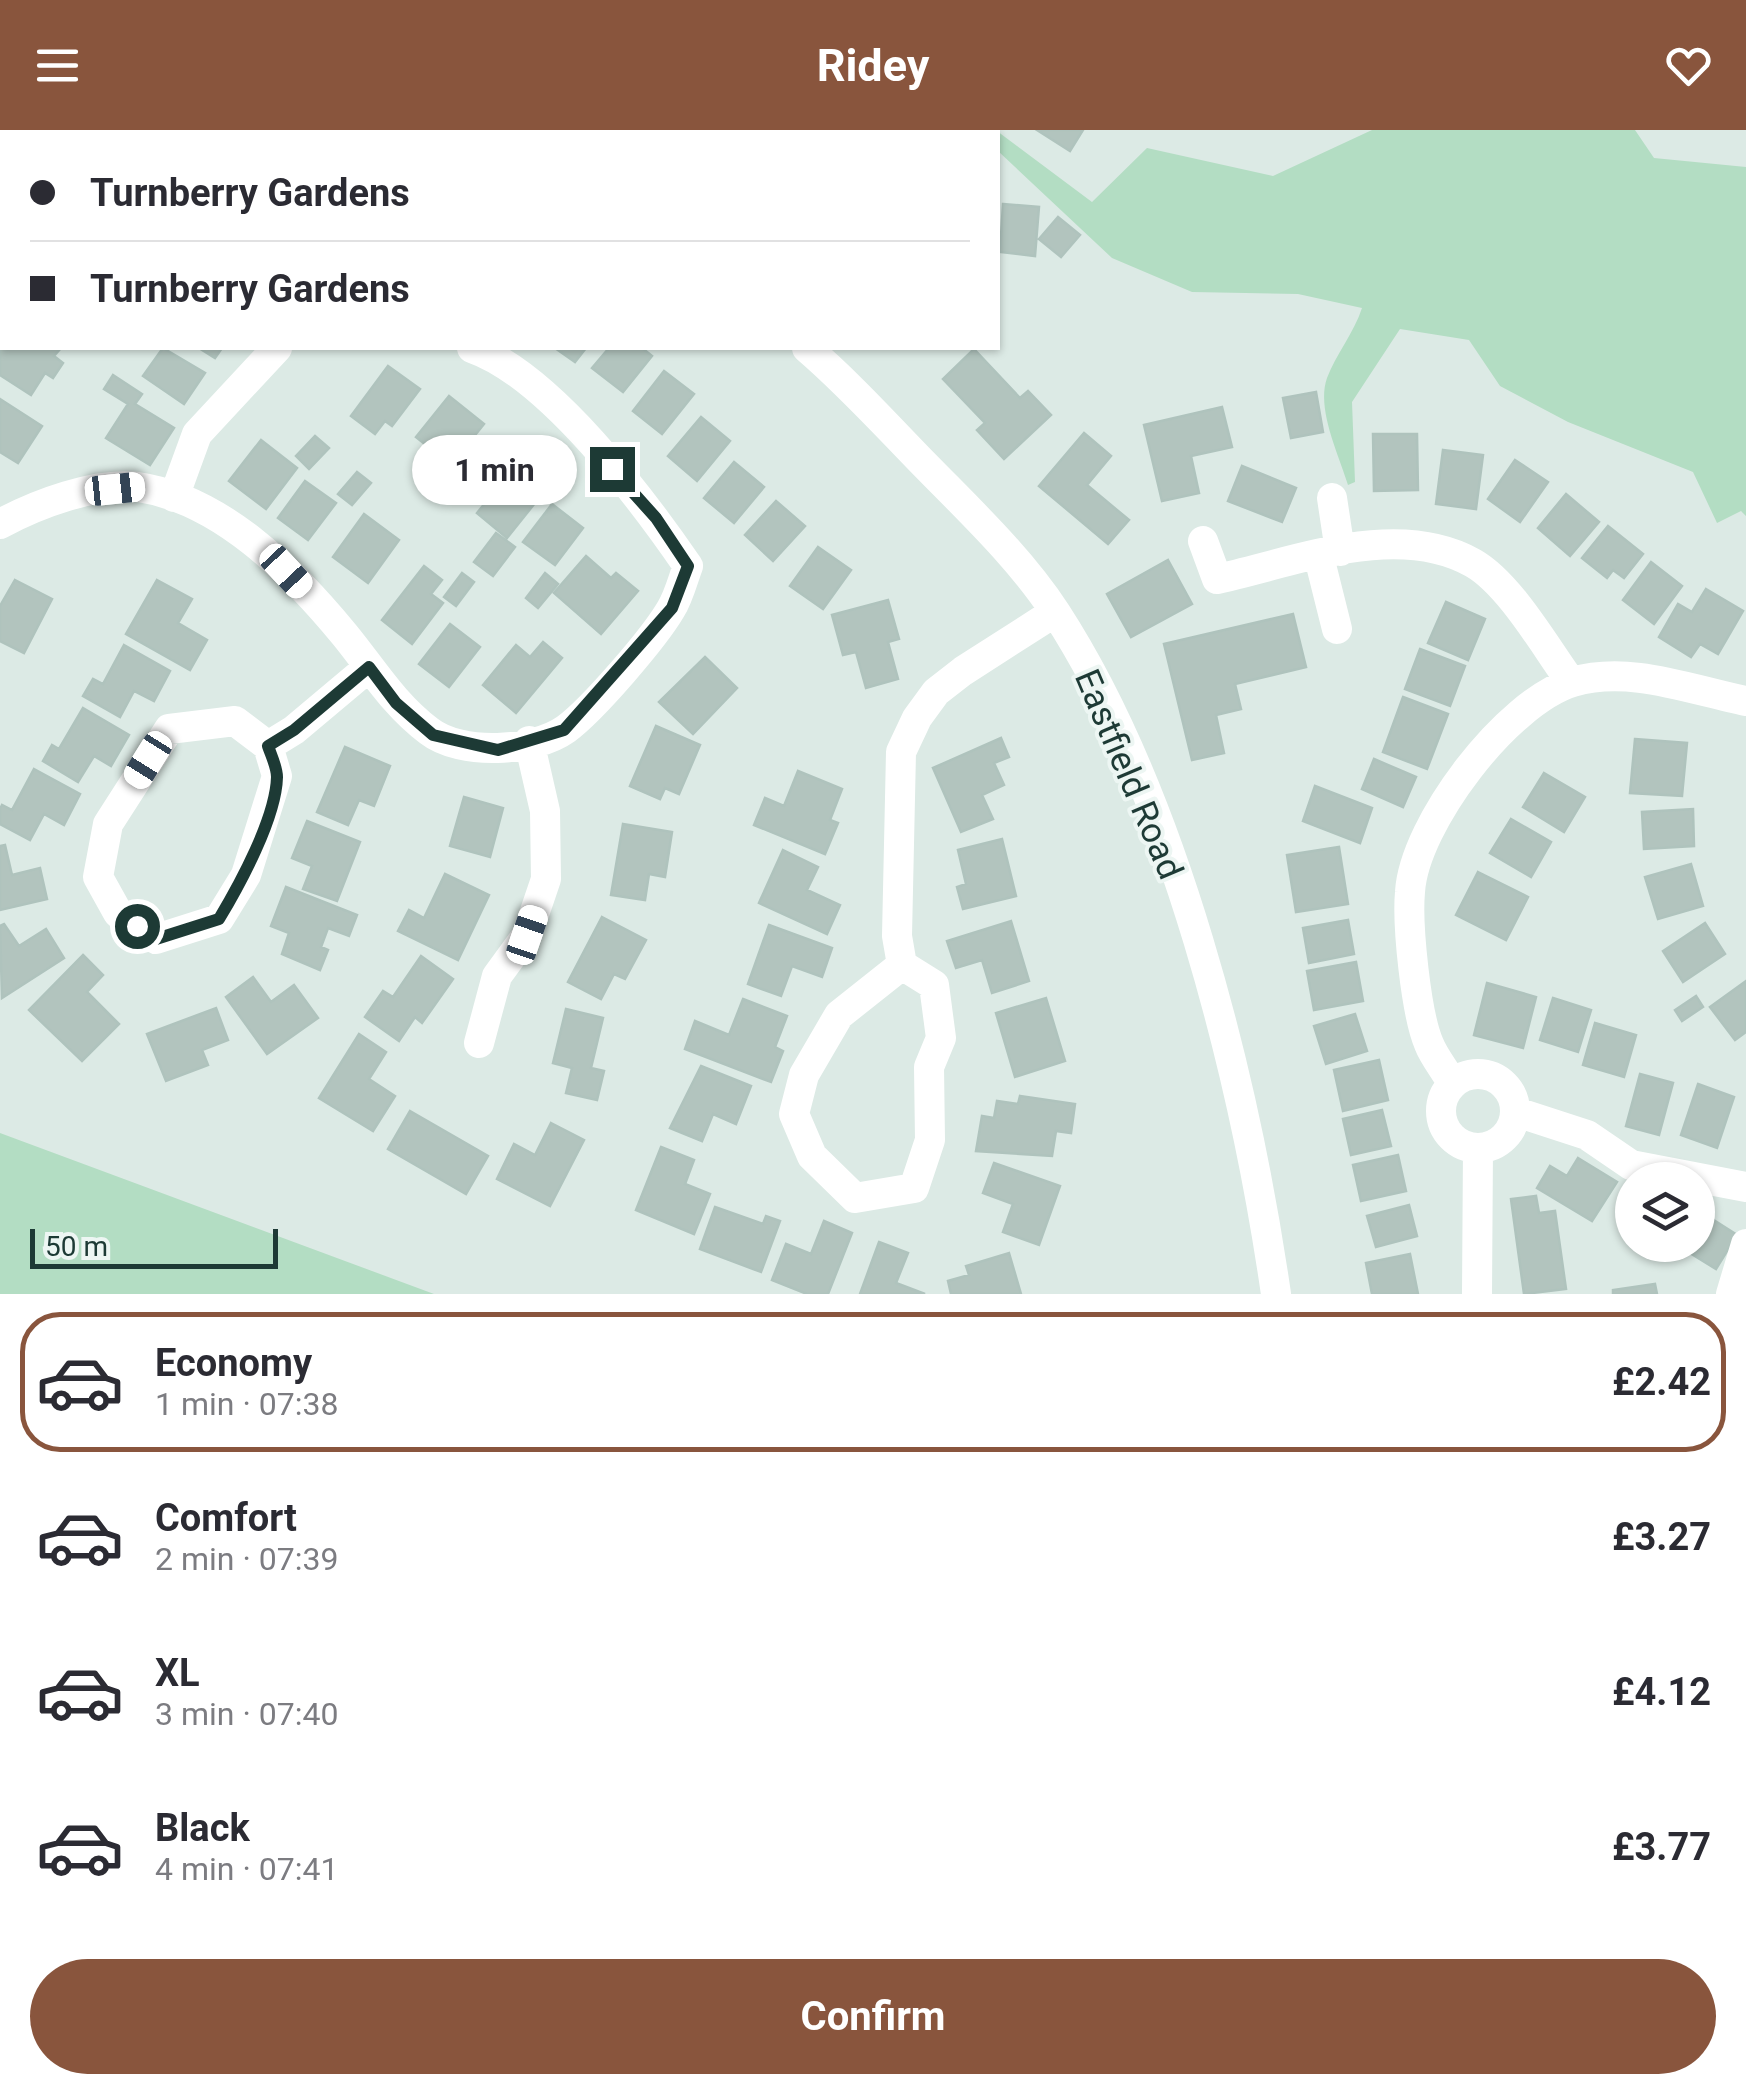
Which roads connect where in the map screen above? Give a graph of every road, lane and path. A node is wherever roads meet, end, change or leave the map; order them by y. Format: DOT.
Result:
graph roads {
  1 [pos="275,350"];
  2 [pos="476,350"];
  3 [pos="809,350"];
  4 [pos="174,498"];
  5 [pos="1332,498"];
  6 [pos="0,524"];
  7 [pos="1203,541"];
  8 [pos="1330,554"];
  9 [pos="1055,612"];
  10 [pos="1337,629"];
  11 [pos="369,667"];
  12 [pos="1571,682"];
  13 [pos="1746,701"];
  14 [pos="529,741"];
  15 [pos="268,746"];
  16 [pos="902,965"];
  17 [pos="479,1043"];
  18 [pos="1452,1083"];
  19 [pos="1516,1112"];
  20 [pos="1478,1148"];
  21 [pos="1746,1187"];
  22 [pos="1746,1244"];
  23 [pos="1276,1294"];
  24 [pos="1477,1294"];
  25 [pos="1731,1294"];
  1 -- 4 [label="street"];
  2 -- 14 [label="street"];
  3 -- 9 [label="street, Eastfield Road"];
  4 -- 6 [label="street"];
  4 -- 11 [label="street"];
  5 -- 8 [label="street"];
  7 -- 8 [label="street"];
  8 -- 10 [label="street"];
  8 -- 12 [label="street"];
  9 -- 16 [label="street"];
  9 -- 23 [label="street, Eastfield Road"];
  11 -- 14 [label="street"];
  11 -- 15 [label="street"];
  12 -- 13 [label="street"];
  12 -- 18 [label="street"];
  14 -- 17 [label="street"];
  15 -- 15 [label="street"];
  16 -- 16 [label="street"];
  18 -- 19 [label="street"];
  18 -- 20 [label="street"];
  19 -- 20 [label="street"];
  19 -- 21 [label="street"];
  20 -- 24 [label="street"];
  22 -- 25 [label="street"];
}
